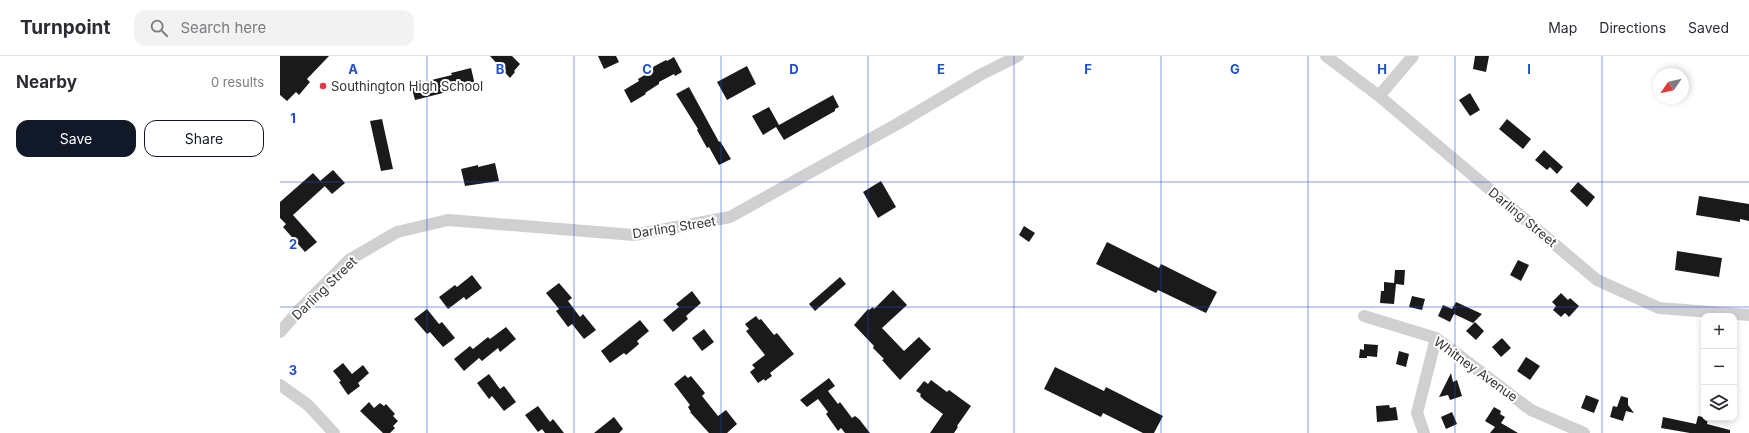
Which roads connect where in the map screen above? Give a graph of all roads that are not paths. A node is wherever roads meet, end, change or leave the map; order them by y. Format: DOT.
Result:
graph roads {
  1 [pos="1018,56"];
  2 [pos="1326,56"];
  3 [pos="1413,56"];
  4 [pos="1379,96"];
  5 [pos="1749,315"];
  6 [pos="1364,316"];
  7 [pos="280,332"];
  8 [pos="1436,338"];
  9 [pos="280,385"];
  10 [pos="334,433"];
  11 [pos="1424,433"];
  12 [pos="1584,433"];
  1 -- 7 [label="street, Darling Street"];
  2 -- 4 [label="street, Darling Street"];
  3 -- 4 [label="street"];
  4 -- 5 [label="street, Darling Street"];
  6 -- 8 [label="street, Whitney Avenue"];
  8 -- 11 [label="street"];
  8 -- 12 [label="street, Whitney Avenue"];
  9 -- 10 [label="street"];
}
